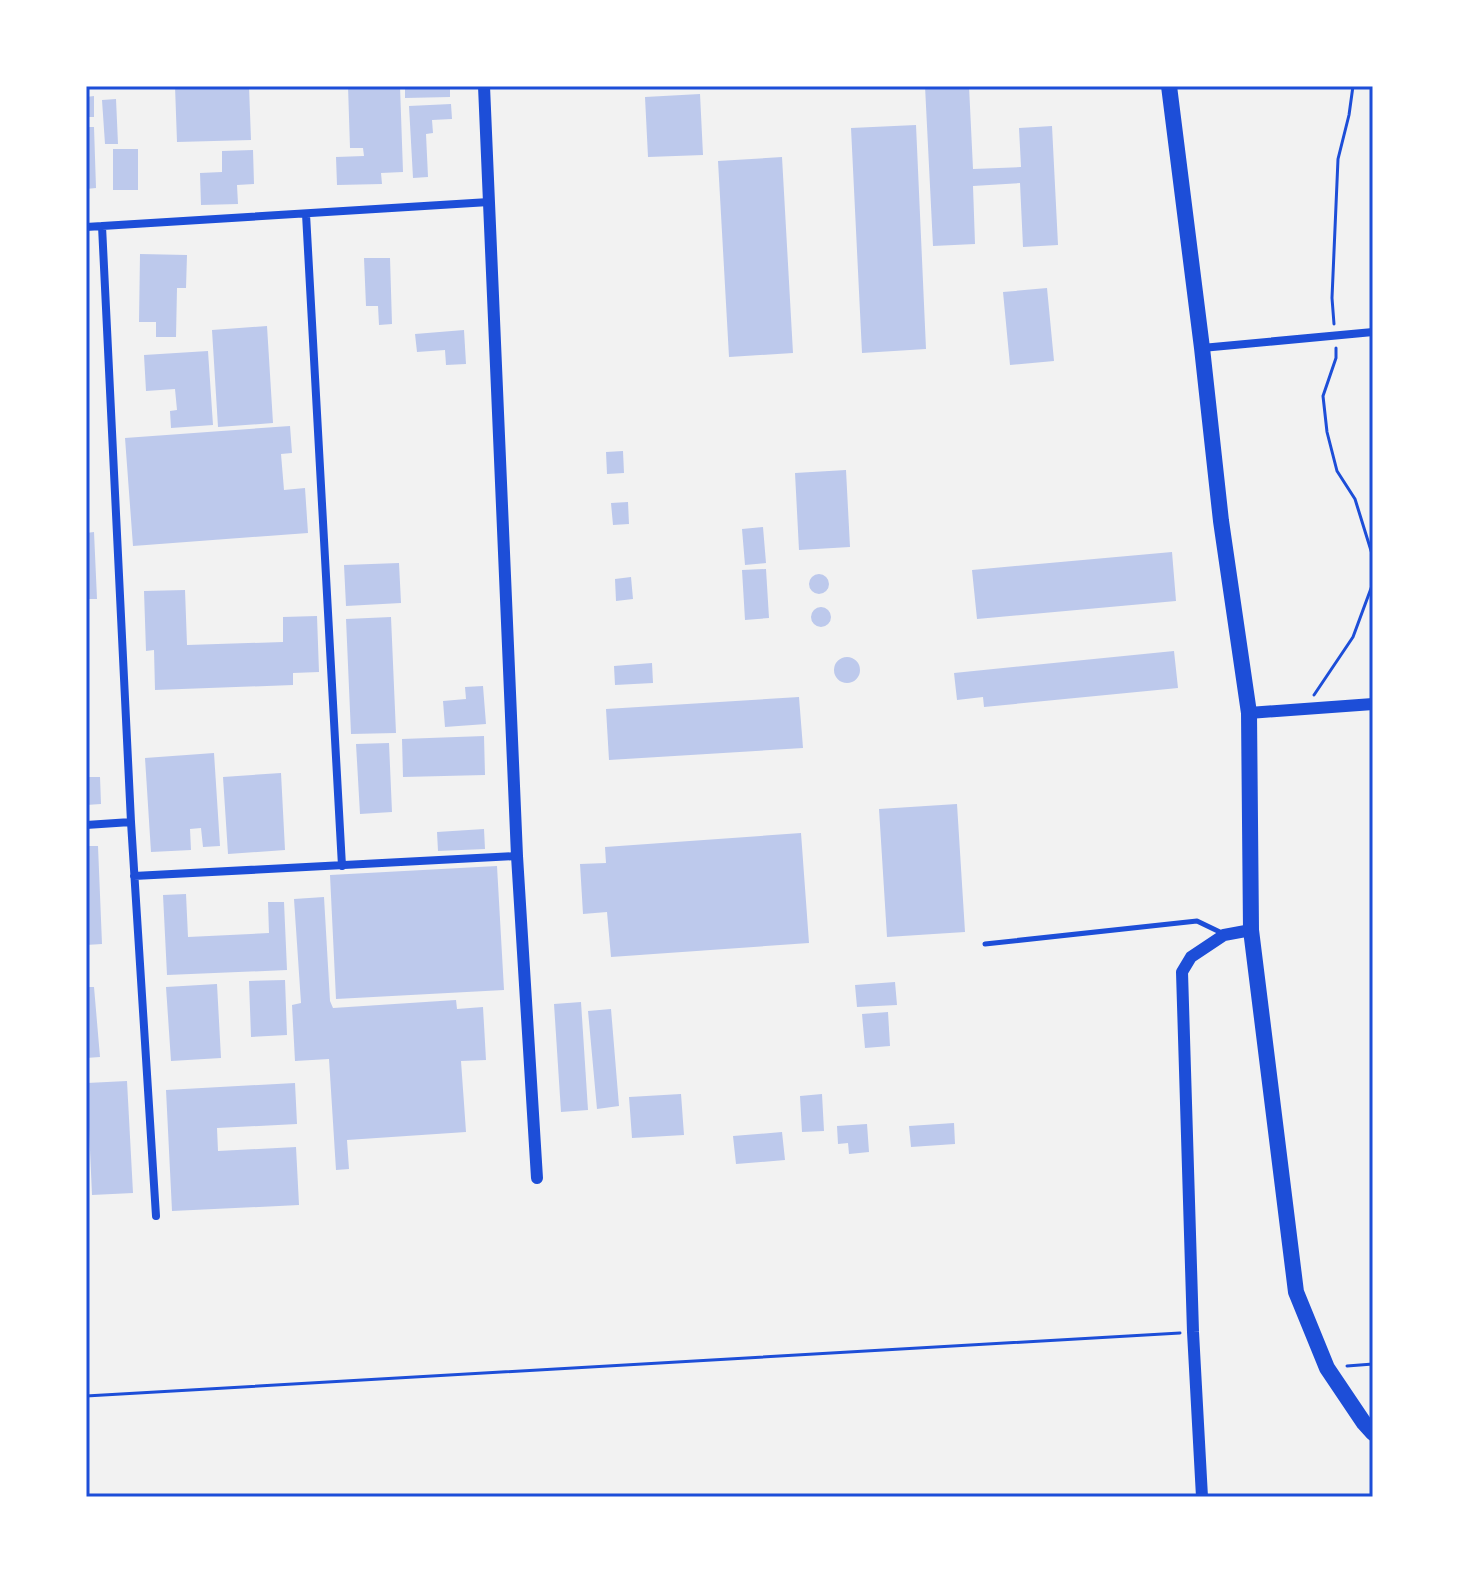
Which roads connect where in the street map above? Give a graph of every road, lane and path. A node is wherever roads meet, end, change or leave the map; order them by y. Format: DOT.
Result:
graph roads {
  1 [pos="484,86"];
  2 [pos="1169,86"];
  3 [pos="489,202"];
  4 [pos="306,214"];
  5 [pos="102,226"];
  6 [pos="86,227"];
  7 [pos="1373,332"];
  8 [pos="1202,348"];
  9 [pos="1373,583"];
  10 [pos="1373,704"];
  11 [pos="1296,710"];
  12 [pos="1249,713"];
  13 [pos="131,822"];
  14 [pos="86,825"];
  15 [pos="517,856"];
  16 [pos="342,866"];
  17 [pos="134,876"];
  18 [pos="1251,930"];
  19 [pos="1224,935"];
  20 [pos="985,944"];
  21 [pos="537,1178"];
  22 [pos="156,1216"];
  23 [pos="1193,1332"];
  24 [pos="1373,1364"];
  25 [pos="1327,1368"];
  26 [pos="86,1396"];
  27 [pos="1373,1433"];
  28 [pos="1202,1497"];
  1 -- 3 [label="street"];
  2 -- 8 [label="main road"];
  3 -- 4 [label="street"];
  3 -- 15 [label="street"];
  4 -- 5 [label="street"];
  4 -- 16 [label="street"];
  5 -- 6 [label="street"];
  5 -- 13 [label="street"];
  7 -- 8 [label="street"];
  8 -- 12 [label="main road"];
  9 -- 11 [label="path"];
  10 -- 11 [label="street"];
  11 -- 12 [label="street"];
  12 -- 18 [label="main road"];
  13 -- 14 [label="street"];
  13 -- 17 [label="street"];
  15 -- 16 [label="street"];
  15 -- 21 [label="street"];
  16 -- 17 [label="street"];
  17 -- 22 [label="street"];
  18 -- 19 [label="street"];
  18 -- 25 [label="main road"];
  19 -- 20 [label="lane"];
  19 -- 23 [label="street"];
  23 -- 26 [label="path"];
  23 -- 28 [label="street"];
  24 -- 25 [label="path"];
  25 -- 27 [label="main road"];
}
